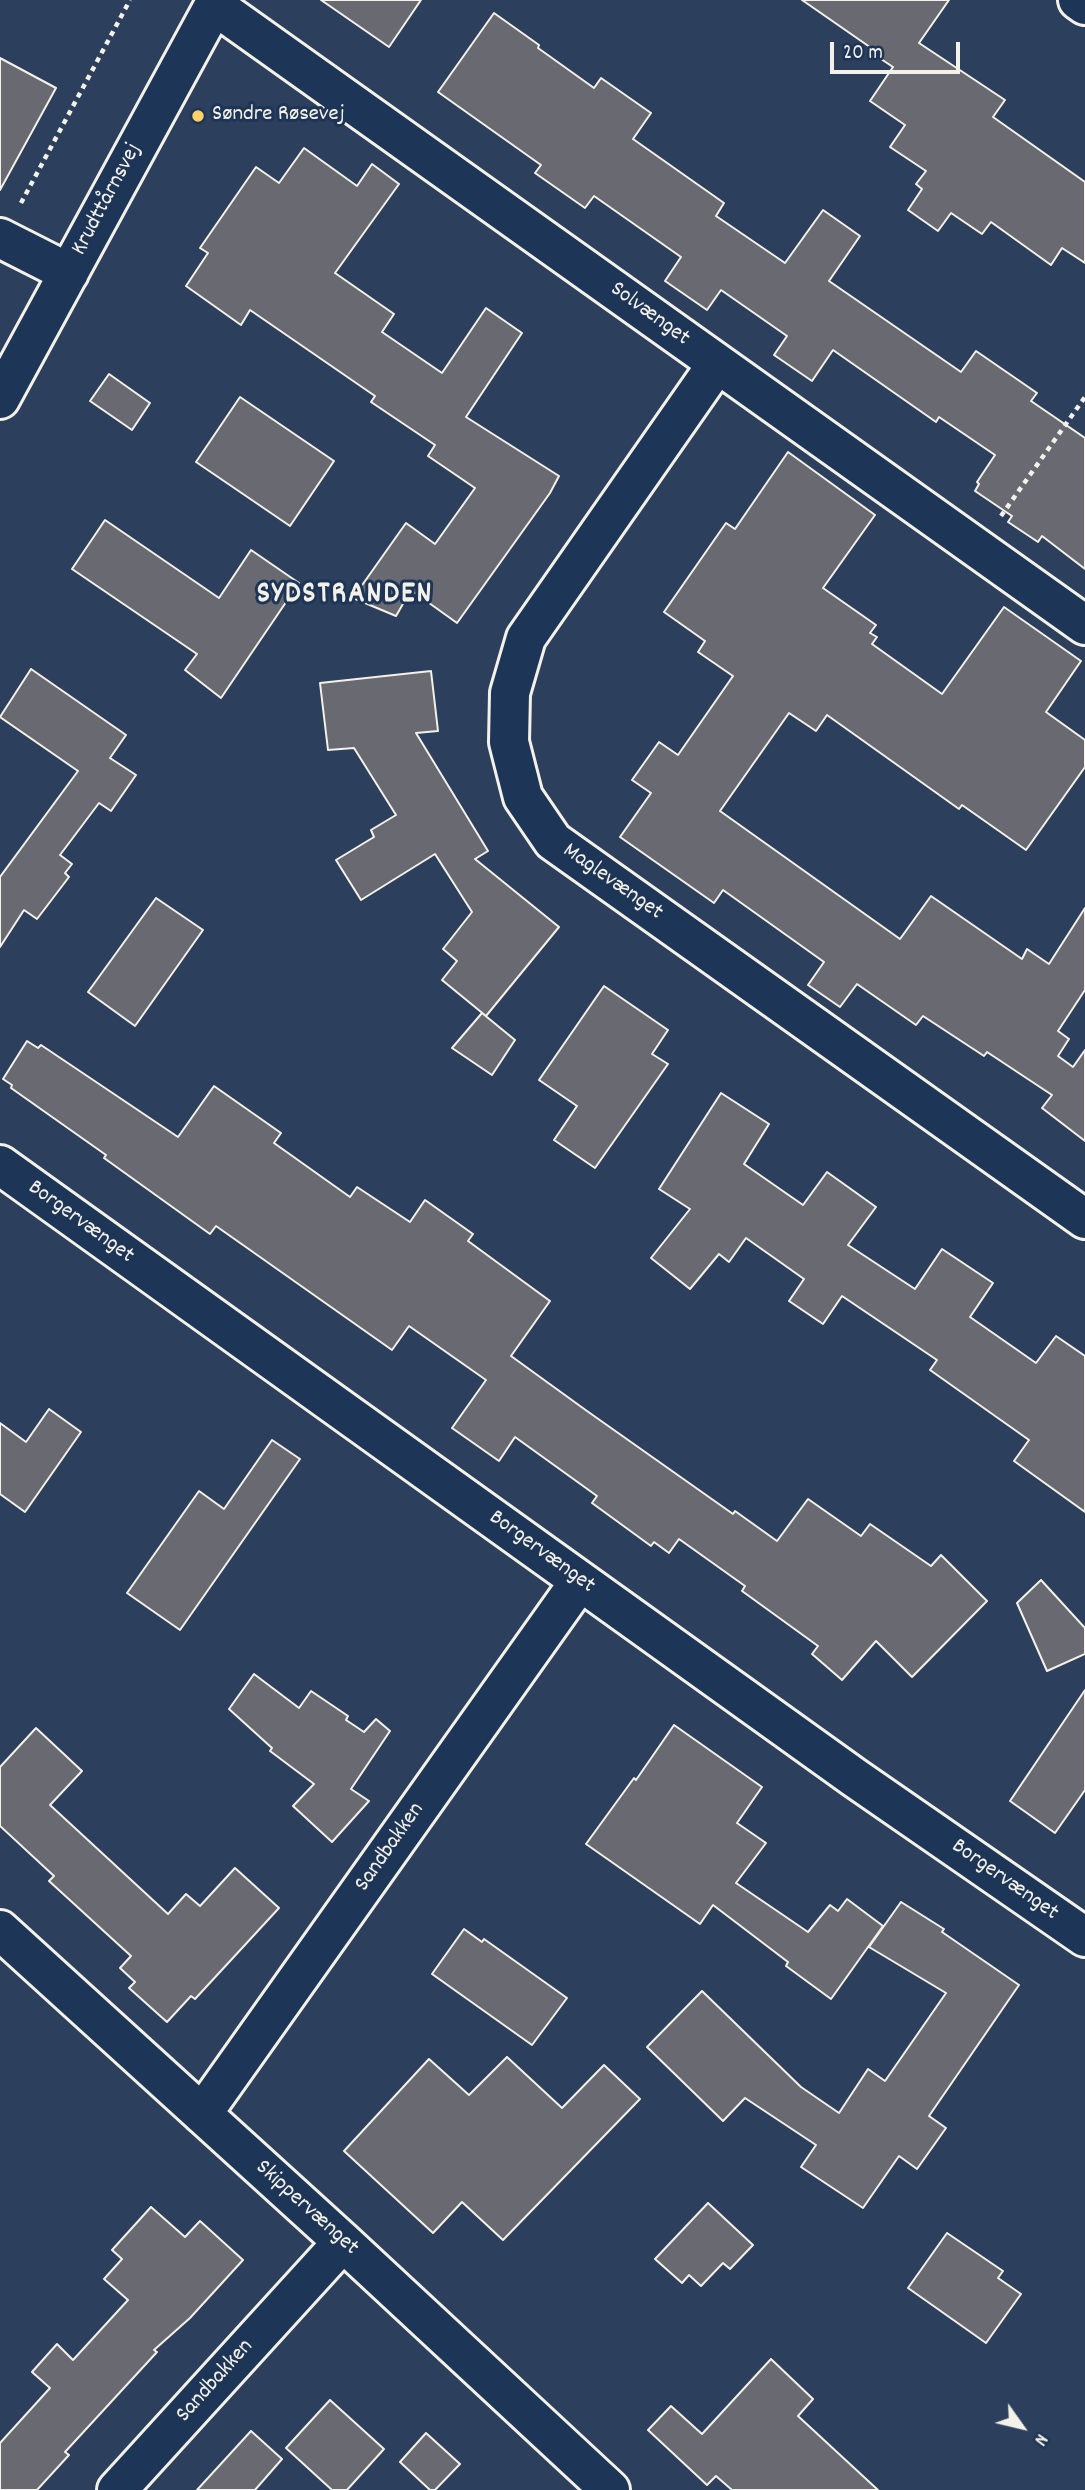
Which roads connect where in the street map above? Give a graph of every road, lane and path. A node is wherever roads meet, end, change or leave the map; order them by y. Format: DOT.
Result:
graph roads {
  1 [pos="130,0"];
  2 [pos="1079,0"];
  3 [pos="215,2"];
  4 [pos="1085,5"];
  5 [pos="1,239"];
  6 [pos="69,273"];
  7 [pos="718,364"];
  8 [pos="1085,397"];
  9 [pos="0,399"];
  10 [pos="978,549"];
  11 [pos="1085,625"];
  12 [pos="0,1165"];
  13 [pos="1085,1219"];
  14 [pos="580,1581"];
  15 [pos="0,1930"];
  16 [pos="1085,1937"];
  17 [pos="202,2114"];
  18 [pos="343,2242"];
  19 [pos="117,2490"];
  20 [pos="610,2490"];
  1 -- 5 [label="path"];
  2 -- 4 [label="street"];
  3 -- 6 [label="street, Krudttårnsvej"];
  3 -- 7 [label="street, Solvænget"];
  5 -- 6 [label="street"];
  6 -- 9 [label="street, Krudttårnsvej"];
  7 -- 10 [label="street, Solvænget"];
  7 -- 13 [label="street, Maglevænget"];
  8 -- 10 [label="path"];
  10 -- 11 [label="street, Solvænget"];
  12 -- 14 [label="street, Borgervænget"];
  14 -- 16 [label="street, Borgervænget"];
  14 -- 17 [label="street, Sandbakken"];
  15 -- 17 [label="street, Skippervænget"];
  17 -- 18 [label="street, Skippervænget"];
  18 -- 19 [label="street, Sandbakken"];
  18 -- 20 [label="street, Skippervænget"];
}
